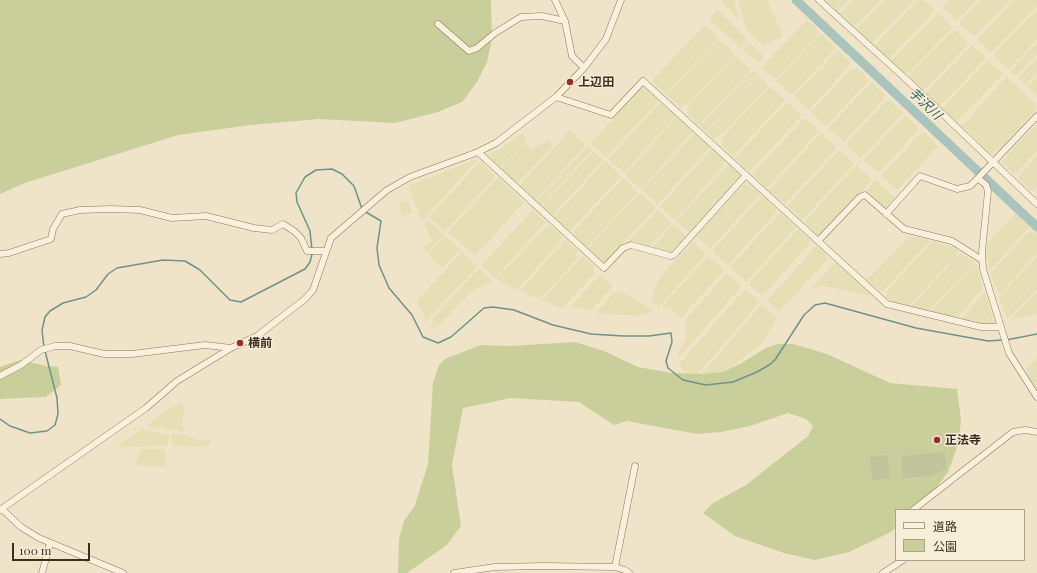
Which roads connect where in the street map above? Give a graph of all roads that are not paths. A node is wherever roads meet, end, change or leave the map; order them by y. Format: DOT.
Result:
graph roads {
  1 [pos="555,0"];
  2 [pos="621,0"];
  3 [pos="820,0"];
  4 [pos="565,21"];
  5 [pos="438,24"];
  6 [pos="584,68"];
  7 [pos="556,96"];
  8 [pos="1037,116"];
  9 [pos="478,152"];
  10 [pos="993,163"];
  11 [pos="746,175"];
  12 [pos="979,178"];
  13 [pos="1037,204"];
  14 [pos="886,214"];
  15 [pos="818,241"];
  16 [pos="326,251"];
  17 [pos="0,254"];
  18 [pos="982,260"];
  19 [pos="1001,327"];
  20 [pos="231,348"];
  21 [pos="0,376"];
  22 [pos="1037,397"];
  23 [pos="1037,432"];
  24 [pos="636,466"];
  25 [pos="914,509"];
  26 [pos="1,510"];
  27 [pos="50,543"];
  28 [pos="901,561"];
  29 [pos="615,568"];
  30 [pos="42,573"];
  31 [pos="121,573"];
  32 [pos="454,573"];
  33 [pos="629,573"];
  34 [pos="883,573"];
  1 -- 4 [label="street"];
  2 -- 6 [label="street"];
  3 -- 10 [label="street"];
  4 -- 5 [label="street"];
  4 -- 6 [label="street"];
  6 -- 7 [label="street"];
  7 -- 9 [label="street"];
  7 -- 11 [label="street"];
  8 -- 10 [label="street"];
  9 -- 11 [label="street"];
  9 -- 16 [label="street"];
  10 -- 12 [label="street"];
  10 -- 13 [label="street"];
  11 -- 15 [label="street"];
  12 -- 14 [label="street"];
  12 -- 18 [label="street"];
  14 -- 15 [label="street"];
  14 -- 18 [label="street"];
  15 -- 19 [label="street"];
  16 -- 17 [label="street"];
  16 -- 20 [label="street"];
  18 -- 19 [label="street"];
  19 -- 22 [label="street"];
  20 -- 21 [label="street"];
  20 -- 26 [label="street"];
  23 -- 25 [label="street"];
  24 -- 29 [label="street"];
  26 -- 27 [label="street"];
  27 -- 30 [label="street"];
  27 -- 31 [label="street"];
  28 -- 34 [label="street"];
  29 -- 32 [label="street"];
  29 -- 33 [label="street"];
}
